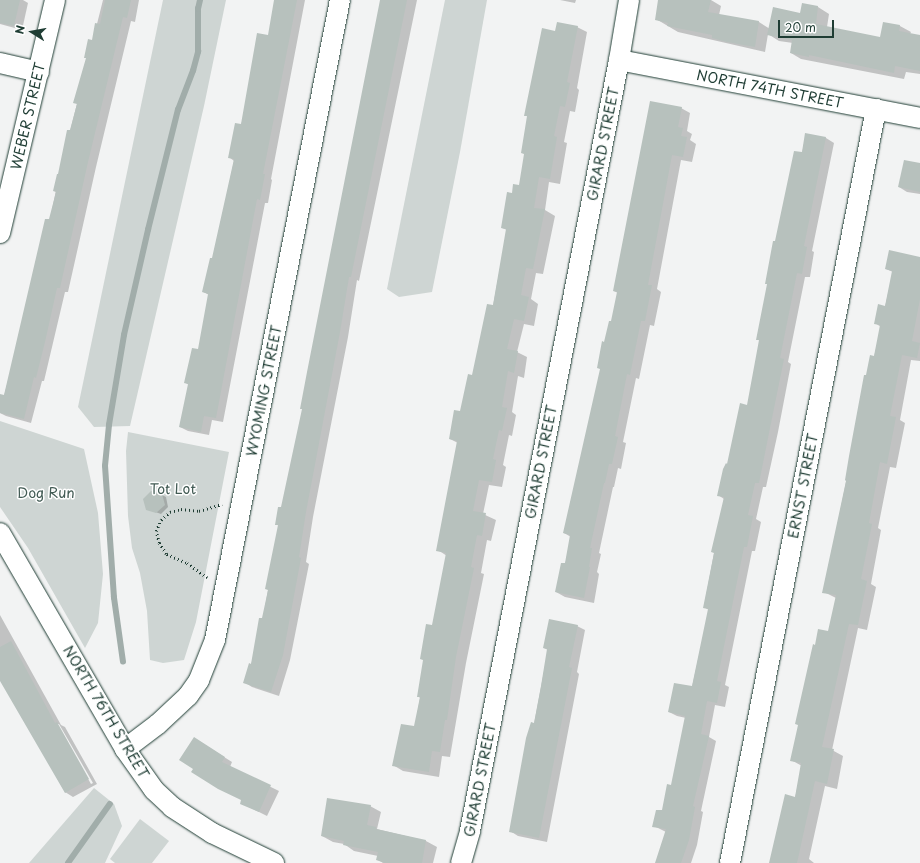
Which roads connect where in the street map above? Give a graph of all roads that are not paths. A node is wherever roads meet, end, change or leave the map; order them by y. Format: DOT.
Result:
graph roads {
  1 [pos="55,0"];
  2 [pos="340,0"];
  3 [pos="623,0"];
  4 [pos="629,0"];
  5 [pos="619,60"];
  6 [pos="0,63"];
  7 [pos="39,72"];
  8 [pos="876,109"];
  9 [pos="920,118"];
  10 [pos="0,233"];
  11 [pos="0,533"];
  12 [pos="125,749"];
  13 [pos="274,863"];
  14 [pos="461,863"];
  15 [pos="730,863"];
  1 -- 7 [label="street, WEBER STREET"];
  2 -- 12 [label="street, WYOMING STREET"];
  3 -- 5 [label="street, GIRARD STREET"];
  4 -- 5 [label="street, GIRARD STREET"];
  5 -- 8 [label="street, NORTH 74TH STREET"];
  5 -- 14 [label="street, GIRARD STREET"];
  6 -- 7 [label="street"];
  7 -- 10 [label="street, WEBER STREET"];
  8 -- 9 [label="street, NORTH 74TH STREET"];
  8 -- 15 [label="street, ERNST STREET"];
  11 -- 12 [label="street, NORTH 76TH STREET"];
  12 -- 13 [label="street, NORTH 76TH STREET"];
}
